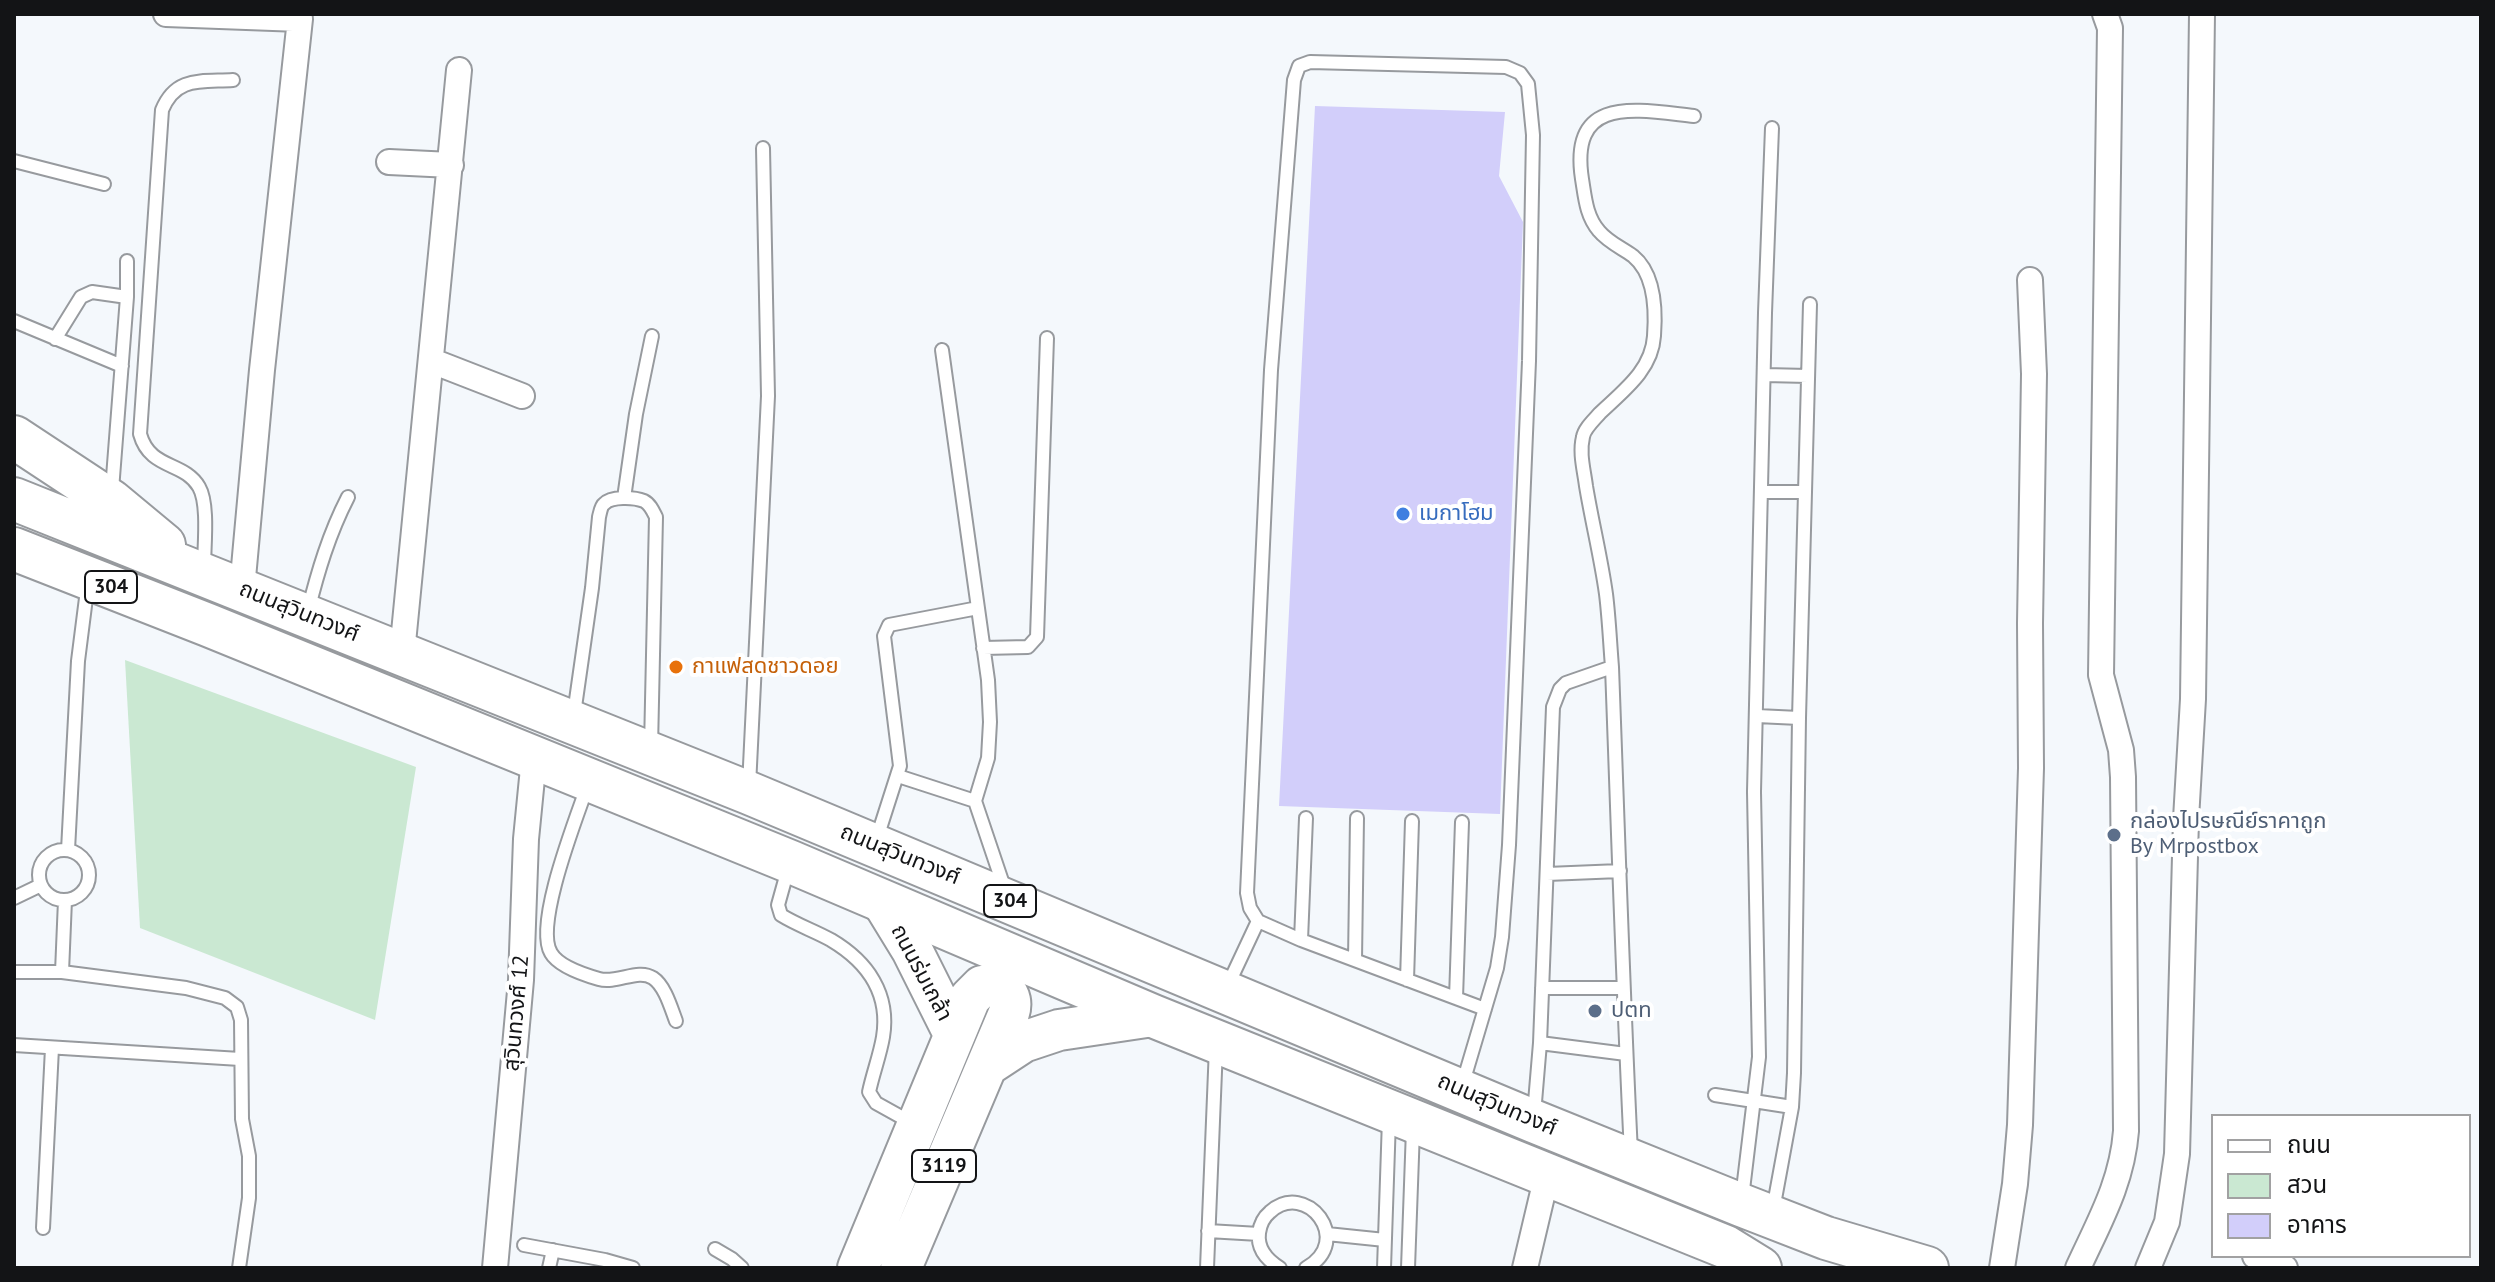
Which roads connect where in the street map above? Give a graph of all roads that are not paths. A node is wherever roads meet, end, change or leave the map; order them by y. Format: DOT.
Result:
graph roads {
  1 [pos="166,14"];
  2 [pos="2105,14"];
  3 [pos="2202,14"];
  4 [pos="459,70"];
  5 [pos="233,80"];
  6 [pos="1694,116"];
  7 [pos="1772,128"];
  8 [pos="763,148"];
  9 [pos="14,161"];
  10 [pos="389,162"];
  11 [pos="451,165"];
  12 [pos="104,184"];
  13 [pos="127,261"];
  14 [pos="2030,280"];
  15 [pos="127,297"];
  16 [pos="1810,304"];
  17 [pos="14,321"];
  18 [pos="652,336"];
  19 [pos="1047,338"];
  20 [pos="55,339"];
  21 [pos="942,350"];
  22 [pos="432,361"];
  23 [pos="122,366"];
  24 [pos="1765,375"];
  25 [pos="1808,376"];
  26 [pos="522,396"];
  27 [pos="14,437"];
  28 [pos="1763,492"];
  29 [pos="1805,492"];
  30 [pos="348,497"];
  31 [pos="624,498"];
  32 [pos="14,499"];
  33 [pos="111,501"];
  34 [pos="14,549"];
  35 [pos="198,572"];
  36 [pos="14,574"];
  37 [pos="242,589"];
  38 [pos="86,598"];
  39 [pos="978,608"];
  40 [pos="307,615"];
  41 [pos="208,625"];
  42 [pos="983,648"];
  43 [pos="402,653"];
  44 [pos="1612,667"];
  45 [pos="1757,716"];
  46 [pos="1799,718"];
  47 [pos="573,721"];
  48 [pos="650,753"];
  49 [pos="534,758"];
  50 [pos="898,776"];
  51 [pos="589,780"];
  52 [pos="749,793"];
  53 [pos="975,801"];
  54 [pos="1306,818"];
  55 [pos="1357,818"];
  56 [pos="1412,821"];
  57 [pos="1462,822"];
  58 [pos="875,845"];
  59 [pos="68,850"];
  60 [pos="791,862"];
  61 [pos="1620,871"];
  62 [pos="1547,874"];
  63 [pos="41,885"];
  64 [pos="14,898"];
  65 [pos="65,900"];
  66 [pos="1009,900"];
  67 [pos="882,901"];
  68 [pos="1258,921"];
  69 [pos="1301,940"];
  70 [pos="1355,960"];
  71 [pos="14,972"];
  72 [pos="62,972"];
  73 [pos="1407,980"];
  74 [pos="1542,988"];
  75 [pos="1622,988"];
  76 [pos="1225,992"];
  77 [pos="1456,998"];
  78 [pos="1485,1009"];
  79 [pos="1153,1016"];
  80 [pos="676,1021"];
  81 [pos="954,1034"];
  82 [pos="1217,1040"];
  83 [pos="1540,1043"];
  84 [pos="14,1045"];
  85 [pos="52,1048"];
  86 [pos="1626,1054"];
  87 [pos="240,1059"];
  88 [pos="988,1065"];
  89 [pos="1461,1090"];
  90 [pos="1715,1095"];
  91 [pos="1755,1100"];
  92 [pos="1792,1107"];
  93 [pos="1401,1117"];
  94 [pos="1533,1121"];
  95 [pos="917,1126"];
  96 [pos="1632,1160"];
  97 [pos="1547,1175"];
  98 [pos="1756,1211"];
  99 [pos="43,1228"];
  100 [pos="1208,1231"];
  101 [pos="1259,1234"];
  102 [pos="1327,1234"];
  103 [pos="1826,1238"];
  104 [pos="1385,1240"];
  105 [pos="524,1245"];
  106 [pos="715,1249"];
  107 [pos="553,1250"];
  108 [pos="1743,1257"];
  109 [pos="2260,1258"];
  110 [pos="605,1264"];
  111 [pos="239,1268"];
  112 [pos="495,1268"];
  113 [pos="549,1268"];
  114 [pos="633,1268"];
  115 [pos="742,1268"];
  116 [pos="858,1268"];
  117 [pos="901,1268"];
  118 [pos="1207,1268"];
  119 [pos="1280,1268"];
  120 [pos="1306,1268"];
  121 [pos="1384,1268"];
  122 [pos="1408,1268"];
  123 [pos="1525,1268"];
  124 [pos="1782,1268"];
  125 [pos="1884,1268"];
  126 [pos="1927,1268"];
  127 [pos="2002,1268"];
  128 [pos="2078,1268"];
  129 [pos="2148,1268"];
  130 [pos="2285,1268"];
  1 -- 37 [label="street"];
  2 -- 128 [label="street"];
  3 -- 129 [label="street"];
  4 -- 11 [label="street"];
  5 -- 35 [label="lane"];
  6 -- 44 [label="lane"];
  7 -- 24 [label="lane"];
  8 -- 52 [label="lane"];
  9 -- 12 [label="lane"];
  10 -- 11 [label="street"];
  11 -- 22 [label="street"];
  13 -- 15 [label="lane"];
  14 -- 127 [label="street"];
  15 -- 20 [label="lane"];
  15 -- 23 [label="lane"];
  16 -- 25 [label="lane"];
  17 -- 20 [label="lane"];
  18 -- 31 [label="lane"];
  19 -- 42 [label="lane"];
  20 -- 23 [label="lane"];
  21 -- 39 [label="lane"];
  22 -- 26 [label="street"];
  22 -- 43 [label="street"];
  23 -- 33 [label="lane"];
  24 -- 25 [label="lane"];
  24 -- 28 [label="lane"];
  25 -- 29 [label="lane"];
  27 -- 33 [label="highway"];
  28 -- 29 [label="lane"];
  28 -- 45 [label="lane"];
  29 -- 46 [label="lane"];
  30 -- 40 [label="lane"];
  31 -- 47 [label="lane"];
  31 -- 48 [label="lane"];
  32 -- 35 [label="highway, ถนนสุวินทวงศ์ / 304"];
  33 -- 35 [label="highway"];
  34 -- 41 [label="highway, ถนนสุวินทวงศ์ / 304"];
  35 -- 37 [label="highway, ถนนสุวินทวงศ์ / 304"];
  36 -- 38 [label="highway"];
  37 -- 40 [label="highway, ถนนสุวินทวงศ์ / 304"];
  38 -- 41 [label="highway"];
  38 -- 59 [label="lane"];
  39 -- 42 [label="lane"];
  39 -- 50 [label="lane"];
  40 -- 43 [label="highway, ถนนสุวินทวงศ์ / 304"];
  41 -- 49 [label="highway, ถนนสุวินทวงศ์ / 304"];
  42 -- 53 [label="lane"];
  43 -- 47 [label="highway, ถนนสุวินทวงศ์ / 304"];
  44 -- 61 [label="lane"];
  44 -- 62 [label="lane"];
  45 -- 46 [label="lane"];
  45 -- 91 [label="lane"];
  46 -- 92 [label="lane"];
  47 -- 48 [label="highway, ถนนสุวินทวงศ์ / 304"];
  48 -- 52 [label="highway, ถนนสุวินทวงศ์ / 304"];
  49 -- 51 [label="highway, ถนนสุวินทวงศ์ / 304"];
  49 -- 112 [label="street, สุวินทวงศ์ 12"];
  50 -- 53 [label="lane"];
  50 -- 58 [label="lane"];
  51 -- 60 [label="highway, ถนนสุวินทวงศ์ / 304"];
  51 -- 80 [label="lane"];
  52 -- 58 [label="highway, ถนนสุวินทวงศ์ / 304"];
  53 -- 66 [label="lane"];
  54 -- 69 [label="lane"];
  55 -- 70 [label="lane"];
  56 -- 73 [label="lane"];
  57 -- 77 [label="lane"];
  58 -- 66 [label="highway, ถนนสุวินทวงศ์ / 304"];
  59 -- 63 [label="lane"];
  59 -- 65 [label="lane"];
  60 -- 67 [label="highway, ถนนสุวินทวงศ์ / 304"];
  60 -- 95 [label="lane"];
  61 -- 62 [label="lane"];
  61 -- 75 [label="lane"];
  62 -- 74 [label="lane"];
  63 -- 64 [label="lane"];
  63 -- 65 [label="lane"];
  65 -- 72 [label="lane"];
  66 -- 76 [label="highway, ถนนสุวินทวงศ์ / 304"];
  67 -- 79 [label="highway, ถนนสุวินทวงศ์ / 304"];
  67 -- 81 [label="main road, ถนนร่มเกล้า"];
  68 -- 69 [label="lane"];
  68 -- 76 [label="lane"];
  68 -- 78 [label="lane"];
  69 -- 70 [label="lane"];
  70 -- 73 [label="lane"];
  71 -- 72 [label="lane"];
  72 -- 87 [label="lane"];
  73 -- 77 [label="lane"];
  74 -- 75 [label="lane"];
  74 -- 83 [label="lane"];
  75 -- 86 [label="lane"];
  76 -- 89 [label="highway, ถนนสุวินทวงศ์ / 304"];
  77 -- 78 [label="lane"];
  78 -- 89 [label="lane"];
  79 -- 82 [label="highway, ถนนสุวินทวงศ์ / 304"];
  79 -- 88 [label="main road"];
  81 -- 88 [label="main road"];
  81 -- 95 [label="main road, ถนนร่มเกล้า / 3119"];
  82 -- 93 [label="highway, ถนนสุวินทวงศ์ / 304"];
  82 -- 100 [label="lane"];
  83 -- 86 [label="lane"];
  83 -- 94 [label="lane"];
  84 -- 85 [label="lane"];
  85 -- 87 [label="lane"];
  85 -- 99 [label="lane"];
  86 -- 96 [label="lane"];
  87 -- 111 [label="lane"];
  88 -- 117 [label="main road, 3119"];
  89 -- 94 [label="highway, ถนนสุวินทวงศ์ / 304"];
  90 -- 91 [label="lane"];
  91 -- 92 [label="lane"];
  91 -- 98 [label="lane"];
  92 -- 98 [label="lane"];
  93 -- 97 [label="highway, ถนนสุวินทวงศ์ / 304"];
  93 -- 104 [label="lane"];
  93 -- 122 [label="lane"];
  94 -- 96 [label="highway, ถนนสุวินทวงศ์ / 304"];
  95 -- 116 [label="main road, ถนนร่มเกล้า / 3119"];
  96 -- 98 [label="highway, ถนนสุวินทวงศ์ / 304"];
  97 -- 108 [label="highway, ถนนสุวินทวงศ์ / 304"];
  97 -- 123 [label="street"];
  98 -- 103 [label="highway, ถนนสุวินทวงศ์ / 304"];
  100 -- 101 [label="lane"];
  100 -- 118 [label="lane"];
  101 -- 102 [label="lane"];
  101 -- 119 [label="lane"];
  102 -- 104 [label="lane"];
  102 -- 120 [label="lane"];
  103 -- 125 [label="highway, ถนนสุวินทวงศ์ / 304"];
  103 -- 126 [label="highway, ถนนสุวินทวงศ์ / 304"];
  104 -- 121 [label="lane"];
  105 -- 107 [label="lane"];
  106 -- 115 [label="lane"];
  107 -- 110 [label="lane"];
  107 -- 113 [label="lane"];
  108 -- 124 [label="highway, ถนนสุวินทวงศ์ / 304"];
  109 -- 130 [label="street"];
  110 -- 114 [label="lane"];
}
